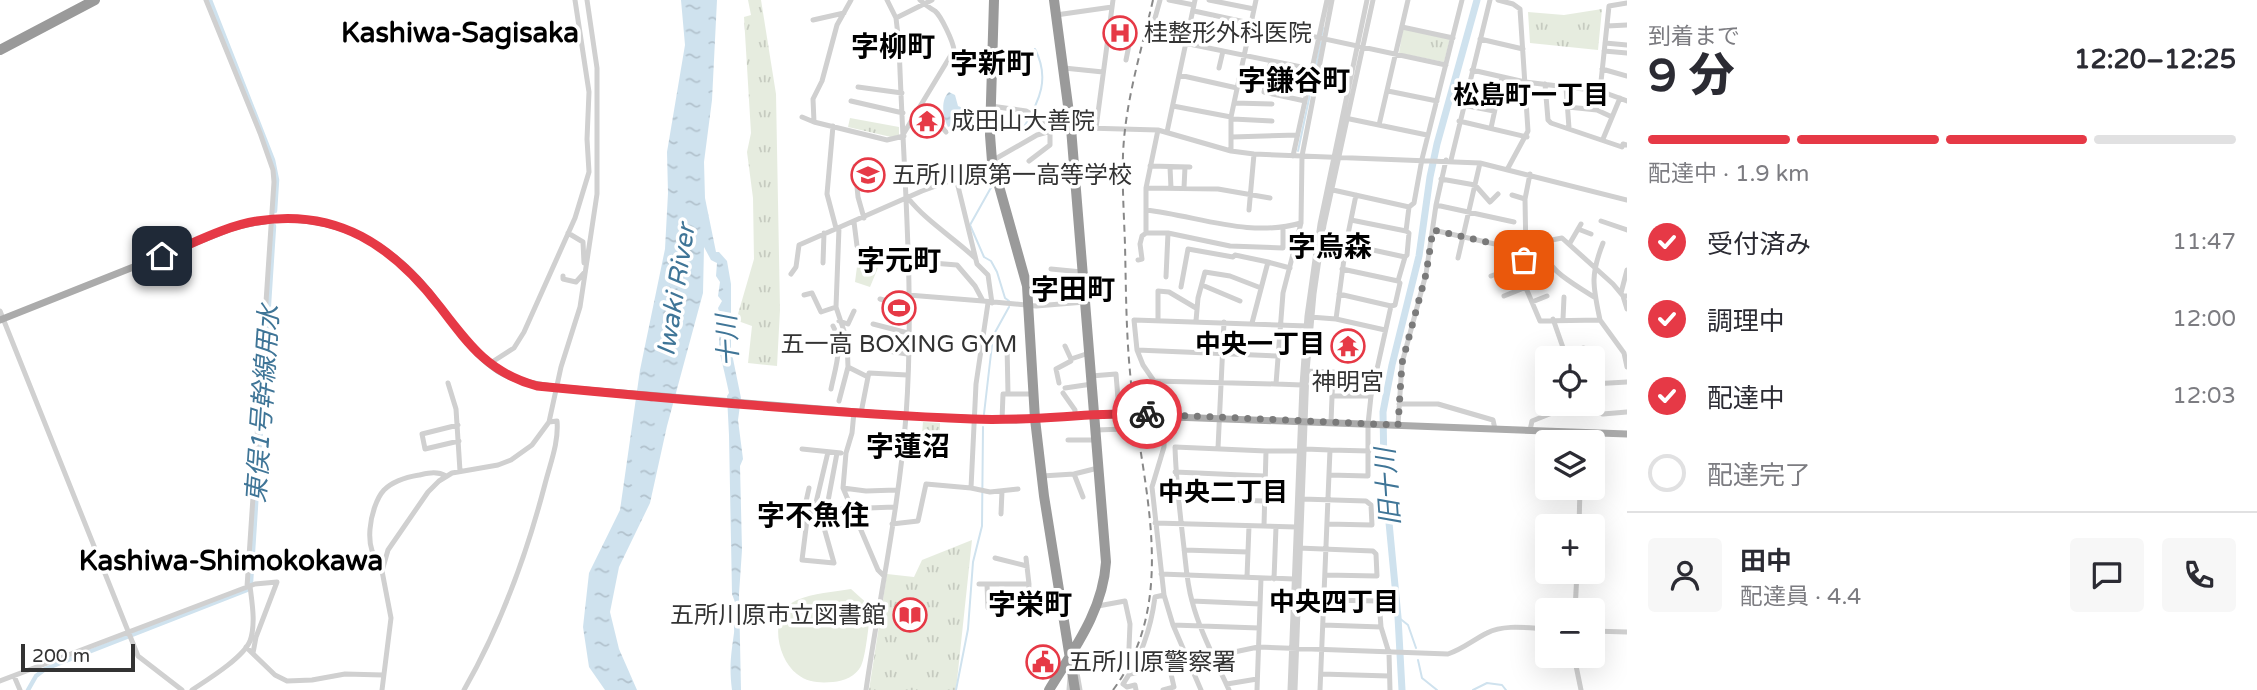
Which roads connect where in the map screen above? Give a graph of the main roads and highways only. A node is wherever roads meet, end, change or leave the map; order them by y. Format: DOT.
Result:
graph roads {
  1 [pos="94,0"];
  2 [pos="994,0"];
  3 [pos="1054,0"];
  4 [pos="0,50"];
  5 [pos="1,317"];
  6 [pos="1094,414"];
  7 [pos="1035,419"];
  8 [pos="1627,434"];
  9 [pos="1071,662"];
  10 [pos="1074,689"];
  11 [pos="1049,690"];
  1 -- 4 [label="highway"];
  2 -- 7 [label="highway"];
  3 -- 6 [label="highway"];
  5 -- 7 [label="main road"];
  6 -- 8 [label="main road"];
  6 -- 9 [label="highway"];
  7 -- 9 [label="highway"];
  9 -- 10 [label="highway"];
  9 -- 11 [label="highway"];
}
